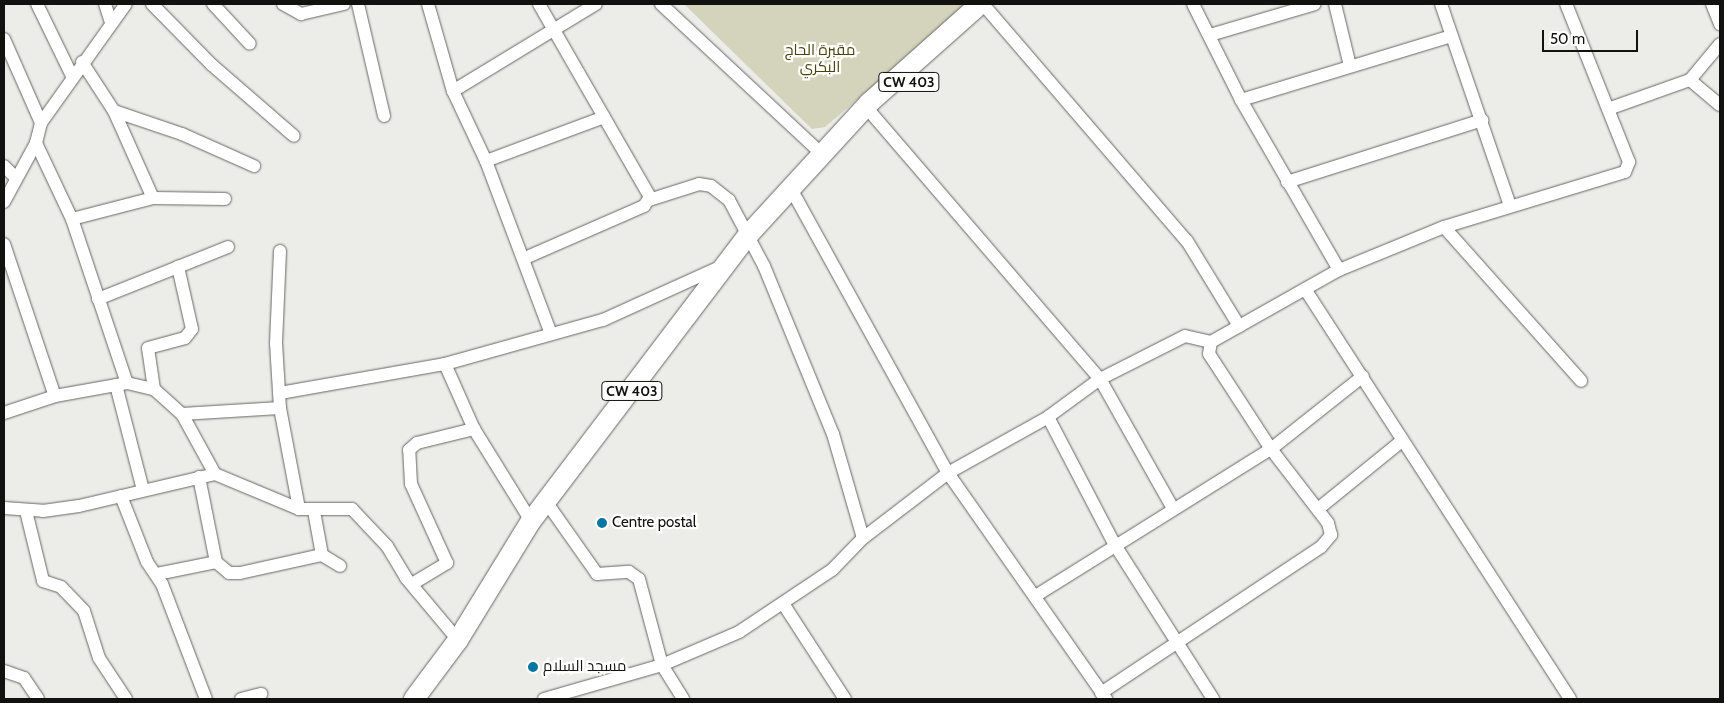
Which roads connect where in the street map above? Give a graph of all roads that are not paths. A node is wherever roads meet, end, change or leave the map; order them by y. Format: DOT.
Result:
graph roads {
  1 [pos="37,4"];
  2 [pos="105,4"];
  3 [pos="126,4"];
  4 [pos="152,4"];
  5 [pos="213,4"];
  6 [pos="283,4"];
  7 [pos="344,4"];
  8 [pos="358,4"];
  9 [pos="428,4"];
  10 [pos="539,4"];
  11 [pos="596,4"];
  12 [pos="660,4"];
  13 [pos="1193,4"];
  14 [pos="1315,4"];
  15 [pos="1335,4"];
  16 [pos="1442,4"];
  17 [pos="1566,4"];
  18 [pos="1712,4"];
  19 [pos="987,6"];
  20 [pos="111,22"];
  21 [pos="1720,24"];
  22 [pos="552,28"];
  23 [pos="1210,35"];
  24 [pos="1452,36"];
  25 [pos="4,39"];
  26 [pos="250,44"];
  27 [pos="1720,44"];
  28 [pos="82,62"];
  29 [pos="1350,66"];
  30 [pos="72,76"];
  31 [pos="1690,80"];
  32 [pos="453,91"];
  33 [pos="1241,100"];
  34 [pos="1720,104"];
  35 [pos="1608,109"];
  36 [pos="114,111"];
  37 [pos="872,114"];
  38 [pos="384,116"];
  39 [pos="604,117"];
  40 [pos="1482,120"];
  41 [pos="41,123"];
  42 [pos="294,136"];
  43 [pos="36,143"];
  44 [pos="820,153"];
  45 [pos="486,161"];
  46 [pos="4,166"];
  47 [pos="254,166"];
  48 [pos="16,178"];
  49 [pos="1287,182"];
  50 [pos="790,187"];
  51 [pos="153,198"];
  52 [pos="225,199"];
  53 [pos="649,200"];
  54 [pos="4,202"];
  55 [pos="1510,205"];
  56 [pos="72,219"];
  57 [pos="1444,227"];
  58 [pos="749,234"];
  59 [pos="4,244"];
  60 [pos="228,247"];
  61 [pos="280,251"];
  62 [pos="524,258"];
  63 [pos="732,260"];
  64 [pos="178,267"];
  65 [pos="1339,270"];
  66 [pos="1305,289"];
  67 [pos="98,299"];
  68 [pos="1239,326"];
  69 [pos="551,334"];
  70 [pos="1211,342"];
  71 [pos="445,364"];
  72 [pos="1363,376"];
  73 [pos="1100,379"];
  74 [pos="1581,382"];
  75 [pos="122,384"];
  76 [pos="154,389"];
  77 [pos="280,393"];
  78 [pos="56,396"];
  79 [pos="280,408"];
  80 [pos="4,412"];
  81 [pos="182,414"];
  82 [pos="1048,417"];
  83 [pos="474,429"];
  84 [pos="1403,440"];
  85 [pos="1271,449"];
  86 [pos="215,474"];
  87 [pos="948,474"];
  88 [pos="199,477"];
  89 [pos="143,490"];
  90 [pos="121,496"];
  91 [pos="546,503"];
  92 [pos="1172,507"];
  93 [pos="4,508"];
  94 [pos="299,509"];
  95 [pos="1318,509"];
  96 [pos="26,511"];
  97 [pos="314,511"];
  98 [pos="531,521"];
  99 [pos="863,538"];
  100 [pos="1115,545"];
  101 [pos="322,555"];
  102 [pos="216,562"];
  103 [pos="340,566"];
  104 [pos="157,574"];
  105 [pos="412,584"];
  106 [pos="1037,595"];
  107 [pos="784,605"];
  108 [pos="458,640"];
  109 [pos="1179,644"];
  110 [pos="662,665"];
  111 [pos="4,671"];
  112 [pos="421,692"];
  113 [pos="592,693"];
  114 [pos="261,694"];
  115 [pos="1104,696"];
  116 [pos="38,699"];
  117 [pos="126,699"];
  118 [pos="206,699"];
  119 [pos="242,699"];
  120 [pos="399,699"];
  121 [pos="544,699"];
  122 [pos="683,699"];
  123 [pos="845,699"];
  124 [pos="1213,699"];
  125 [pos="1570,699"];
  1 -- 30 [label="street"];
  2 -- 20 [label="street"];
  3 -- 20 [label="street"];
  4 -- 42 [label="street"];
  5 -- 26 [label="street"];
  6 -- 7 [label="street"];
  8 -- 38 [label="street"];
  9 -- 32 [label="street"];
  10 -- 22 [label="street"];
  11 -- 22 [label="street"];
  12 -- 44 [label="street"];
  13 -- 23 [label="street"];
  14 -- 23 [label="street"];
  15 -- 29 [label="street"];
  16 -- 24 [label="street"];
  17 -- 35 [label="street"];
  18 -- 21 [label="street"];
  19 -- 37 [label="main road, CW 403"];
  19 -- 44 [label="main road, CW 403"];
  19 -- 68 [label="street"];
  20 -- 28 [label="street"];
  22 -- 32 [label="street"];
  22 -- 39 [label="street"];
  23 -- 33 [label="street"];
  24 -- 29 [label="street"];
  24 -- 40 [label="street"];
  25 -- 41 [label="street"];
  27 -- 31 [label="street"];
  28 -- 30 [label="street"];
  28 -- 36 [label="street"];
  29 -- 33 [label="street"];
  30 -- 41 [label="street"];
  31 -- 34 [label="street"];
  31 -- 35 [label="street"];
  32 -- 45 [label="street"];
  33 -- 49 [label="street"];
  35 -- 55 [label="street"];
  36 -- 47 [label="street"];
  36 -- 51 [label="street"];
  37 -- 44 [label="main road, CW 403"];
  37 -- 73 [label="street"];
  39 -- 45 [label="street"];
  39 -- 53 [label="street"];
  40 -- 49 [label="street"];
  40 -- 55 [label="street"];
  41 -- 43 [label="street"];
  43 -- 48 [label="street"];
  43 -- 56 [label="street"];
  44 -- 50 [label="main road, CW 403"];
  45 -- 62 [label="street"];
  46 -- 48 [label="street"];
  48 -- 54 [label="street"];
  49 -- 65 [label="street"];
  50 -- 58 [label="main road, CW 403"];
  50 -- 87 [label="street"];
  51 -- 52 [label="street"];
  51 -- 56 [label="street"];
  53 -- 58 [label="street"];
  53 -- 62 [label="street"];
  55 -- 57 [label="street"];
  56 -- 67 [label="street"];
  57 -- 65 [label="street"];
  57 -- 74 [label="street"];
  58 -- 63 [label="main road, CW 403"];
  58 -- 99 [label="street"];
  59 -- 78 [label="street"];
  60 -- 64 [label="street"];
  61 -- 77 [label="street"];
  62 -- 69 [label="street"];
  63 -- 69 [label="street"];
  63 -- 91 [label="main road, CW 403"];
  64 -- 67 [label="street"];
  64 -- 76 [label="street"];
  65 -- 66 [label="street"];
  66 -- 68 [label="street"];
  66 -- 72 [label="street"];
  67 -- 75 [label="street"];
  68 -- 70 [label="street"];
  69 -- 71 [label="street"];
  70 -- 73 [label="street"];
  70 -- 85 [label="street"];
  71 -- 77 [label="street"];
  71 -- 83 [label="street"];
  72 -- 84 [label="street"];
  72 -- 85 [label="street"];
  73 -- 82 [label="street"];
  73 -- 92 [label="street"];
  75 -- 76 [label="street"];
  75 -- 78 [label="street"];
  75 -- 89 [label="street"];
  76 -- 81 [label="street"];
  77 -- 79 [label="street"];
  78 -- 80 [label="street"];
  79 -- 81 [label="street"];
  79 -- 94 [label="street"];
  81 -- 86 [label="street"];
  82 -- 87 [label="street"];
  82 -- 100 [label="street"];
  83 -- 98 [label="street"];
  83 -- 105 [label="street"];
  84 -- 95 [label="street"];
  84 -- 125 [label="street"];
  85 -- 92 [label="street"];
  85 -- 95 [label="street"];
  86 -- 88 [label="street"];
  86 -- 94 [label="street"];
  87 -- 99 [label="street"];
  87 -- 106 [label="street"];
  88 -- 89 [label="street"];
  88 -- 102 [label="street"];
  89 -- 90 [label="street"];
  90 -- 96 [label="street"];
  90 -- 104 [label="street"];
  91 -- 98 [label="main road, CW 403"];
  91 -- 110 [label="street"];
  92 -- 100 [label="street"];
  93 -- 96 [label="street"];
  94 -- 97 [label="street"];
  95 -- 109 [label="street"];
  96 -- 117 [label="street"];
  97 -- 101 [label="street"];
  97 -- 105 [label="street"];
  98 -- 108 [label="main road, CW 403"];
  99 -- 107 [label="street"];
  100 -- 106 [label="street"];
  100 -- 109 [label="street"];
  101 -- 102 [label="street"];
  101 -- 103 [label="street"];
  102 -- 104 [label="street"];
  104 -- 118 [label="street"];
  105 -- 108 [label="street"];
  106 -- 115 [label="street"];
  107 -- 110 [label="street"];
  107 -- 123 [label="street"];
  108 -- 112 [label="main road, CW 403"];
  109 -- 115 [label="street"];
  109 -- 124 [label="street"];
  110 -- 113 [label="street"];
  110 -- 122 [label="street"];
  111 -- 116 [label="street"];
  112 -- 120 [label="main road, CW 403"];
  113 -- 121 [label="street"];
  114 -- 119 [label="street"];
}
